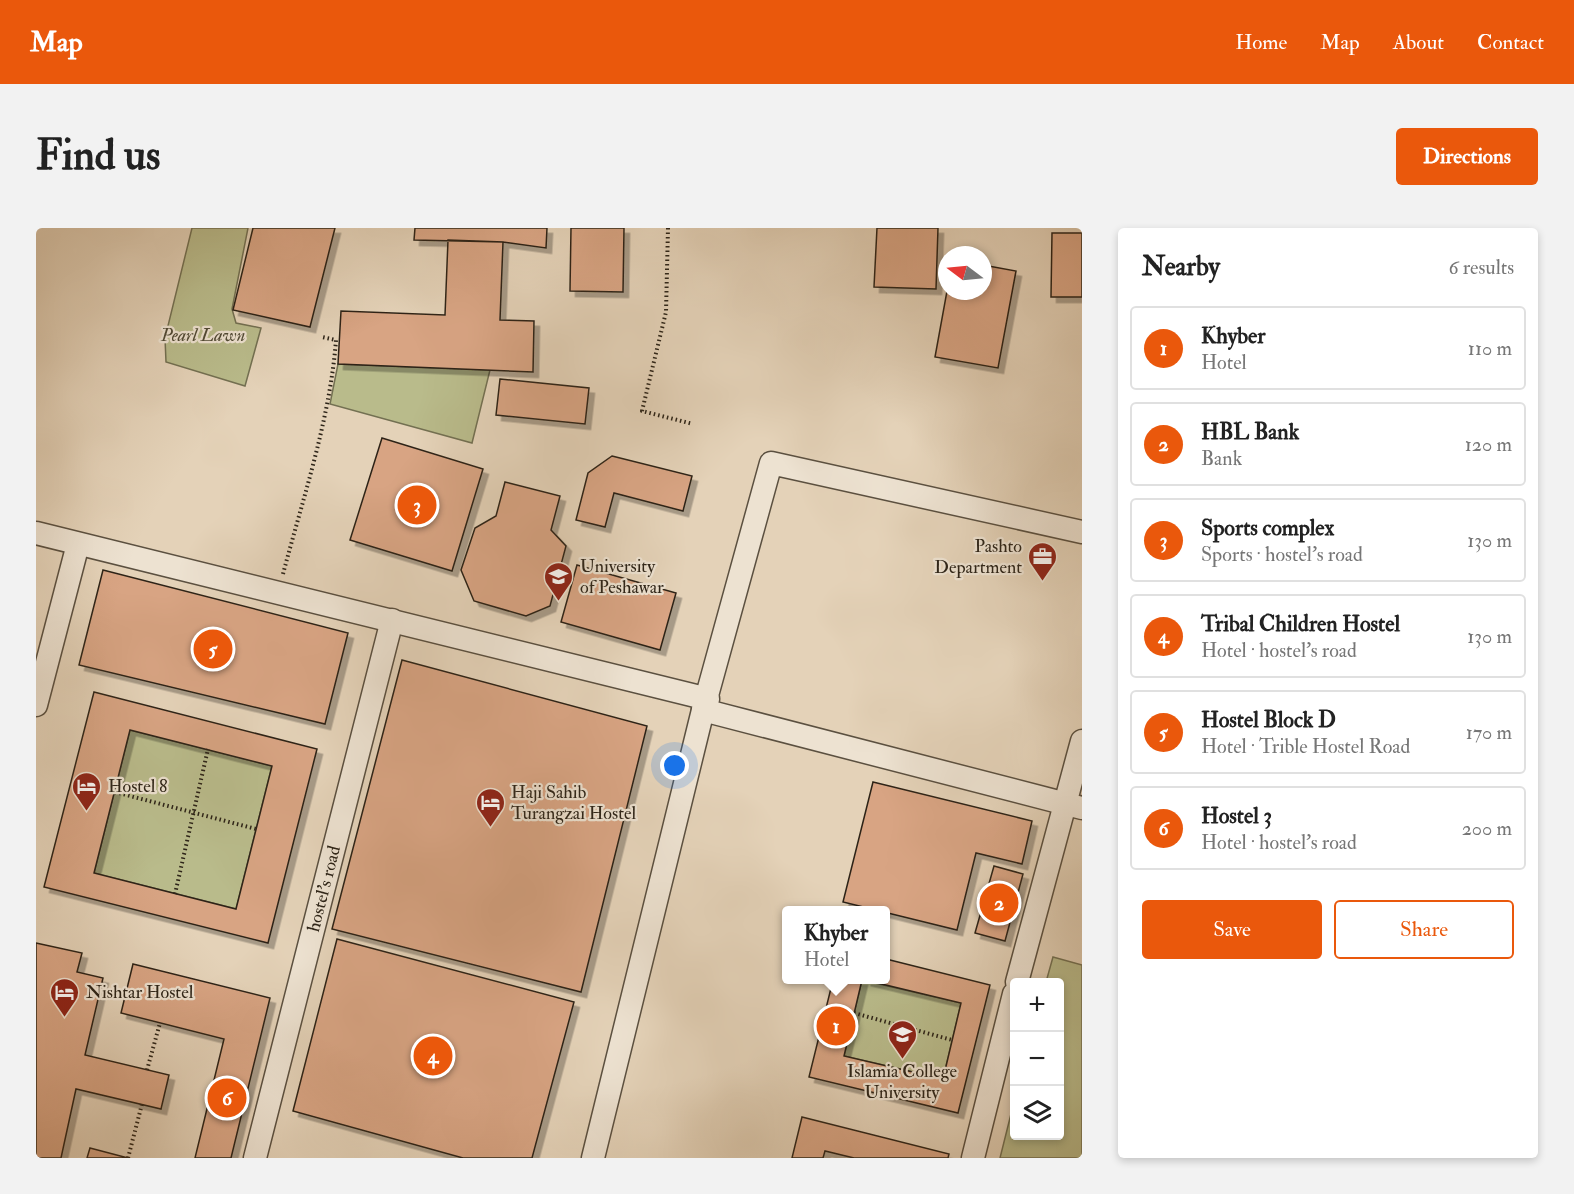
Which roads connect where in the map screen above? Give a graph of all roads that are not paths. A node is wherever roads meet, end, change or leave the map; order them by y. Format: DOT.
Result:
graph roads {
  1 [pos="1082,532"];
  2 [pos="36,533"];
  3 [pos="78,544"];
  4 [pos="392,620"];
  5 [pos="36,705"];
  6 [pos="706,705"];
  7 [pos="1082,741"];
  8 [pos="1073,805"];
  9 [pos="1018,978"];
  10 [pos="1010,1010"];
  11 [pos="255,1158"];
  12 [pos="593,1158"];
  13 [pos="972,1158"];
  1 -- 6 [label="street"];
  2 -- 3 [label="street"];
  3 -- 4 [label="street"];
  3 -- 5 [label="street"];
  4 -- 6 [label="street"];
  4 -- 11 [label="street, hostel's road"];
  6 -- 8 [label="street"];
  6 -- 12 [label="street"];
  7 -- 8 [label="street"];
  8 -- 9 [label="street"];
  10 -- 13 [label="street"];
}
